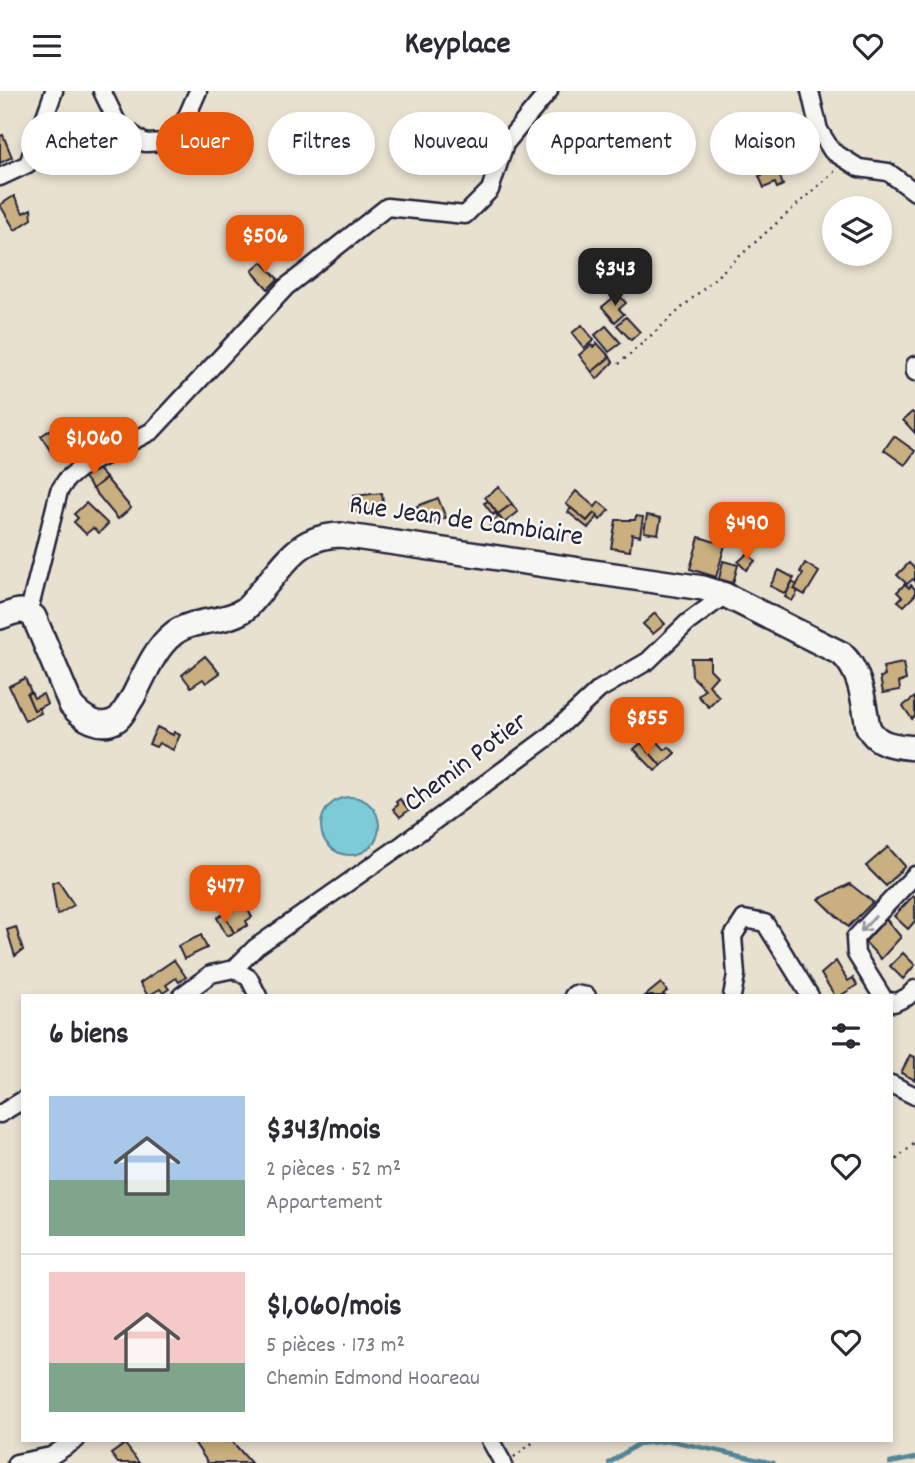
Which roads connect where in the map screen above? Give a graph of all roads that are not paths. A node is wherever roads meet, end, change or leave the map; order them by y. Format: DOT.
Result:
graph roads {
  1 [pos="54,91"];
  2 [pos="102,91"];
  3 [pos="198,91"];
  4 [pos="549,91"];
  5 [pos="810,91"];
  6 [pos="0,177"];
  7 [pos="915,192"];
  8 [pos="915,365"];
  9 [pos="915,372"];
  10 [pos="725,595"];
  11 [pos="29,611"];
  12 [pos="0,617"];
  13 [pos="915,748"];
  14 [pos="915,875"];
  15 [pos="234,969"];
  16 [pos="915,989"];
  17 [pos="184,994"];
  18 [pos="257,994"];
  19 [pos="732,994"];
  20 [pos="809,994"];
  21 [pos="881,994"];
  22 [pos="893,1002"];
  23 [pos="893,1085"];
  24 [pos="915,1096"];
  25 [pos="21,1101"];
  26 [pos="0,1114"];
  27 [pos="73,1442"];
  28 [pos="491,1442"];
  29 [pos="16,1463"];
  30 [pos="504,1463"];
  1 -- 6 [label="street"];
  2 -- 3 [label="street"];
  4 -- 11 [label="street"];
  5 -- 7 [label="street"];
  8 -- 9 [label="street"];
  10 -- 11 [label="main road, Rue Jean de Cambiaire"];
  10 -- 13 [label="main road, Rue Jean de Cambiaire"];
  10 -- 15 [label="street, Chemin Potier"];
  11 -- 12 [label="main road"];
  14 -- 21 [label="street, one-way"];
  15 -- 17 [label="street"];
  15 -- 18 [label="street"];
  16 -- 22 [label="street"];
  19 -- 20 [label="street"];
  23 -- 24 [label="street"];
  25 -- 26 [label="street"];
  27 -- 29 [label="street"];
  28 -- 30 [label="street"];
}
